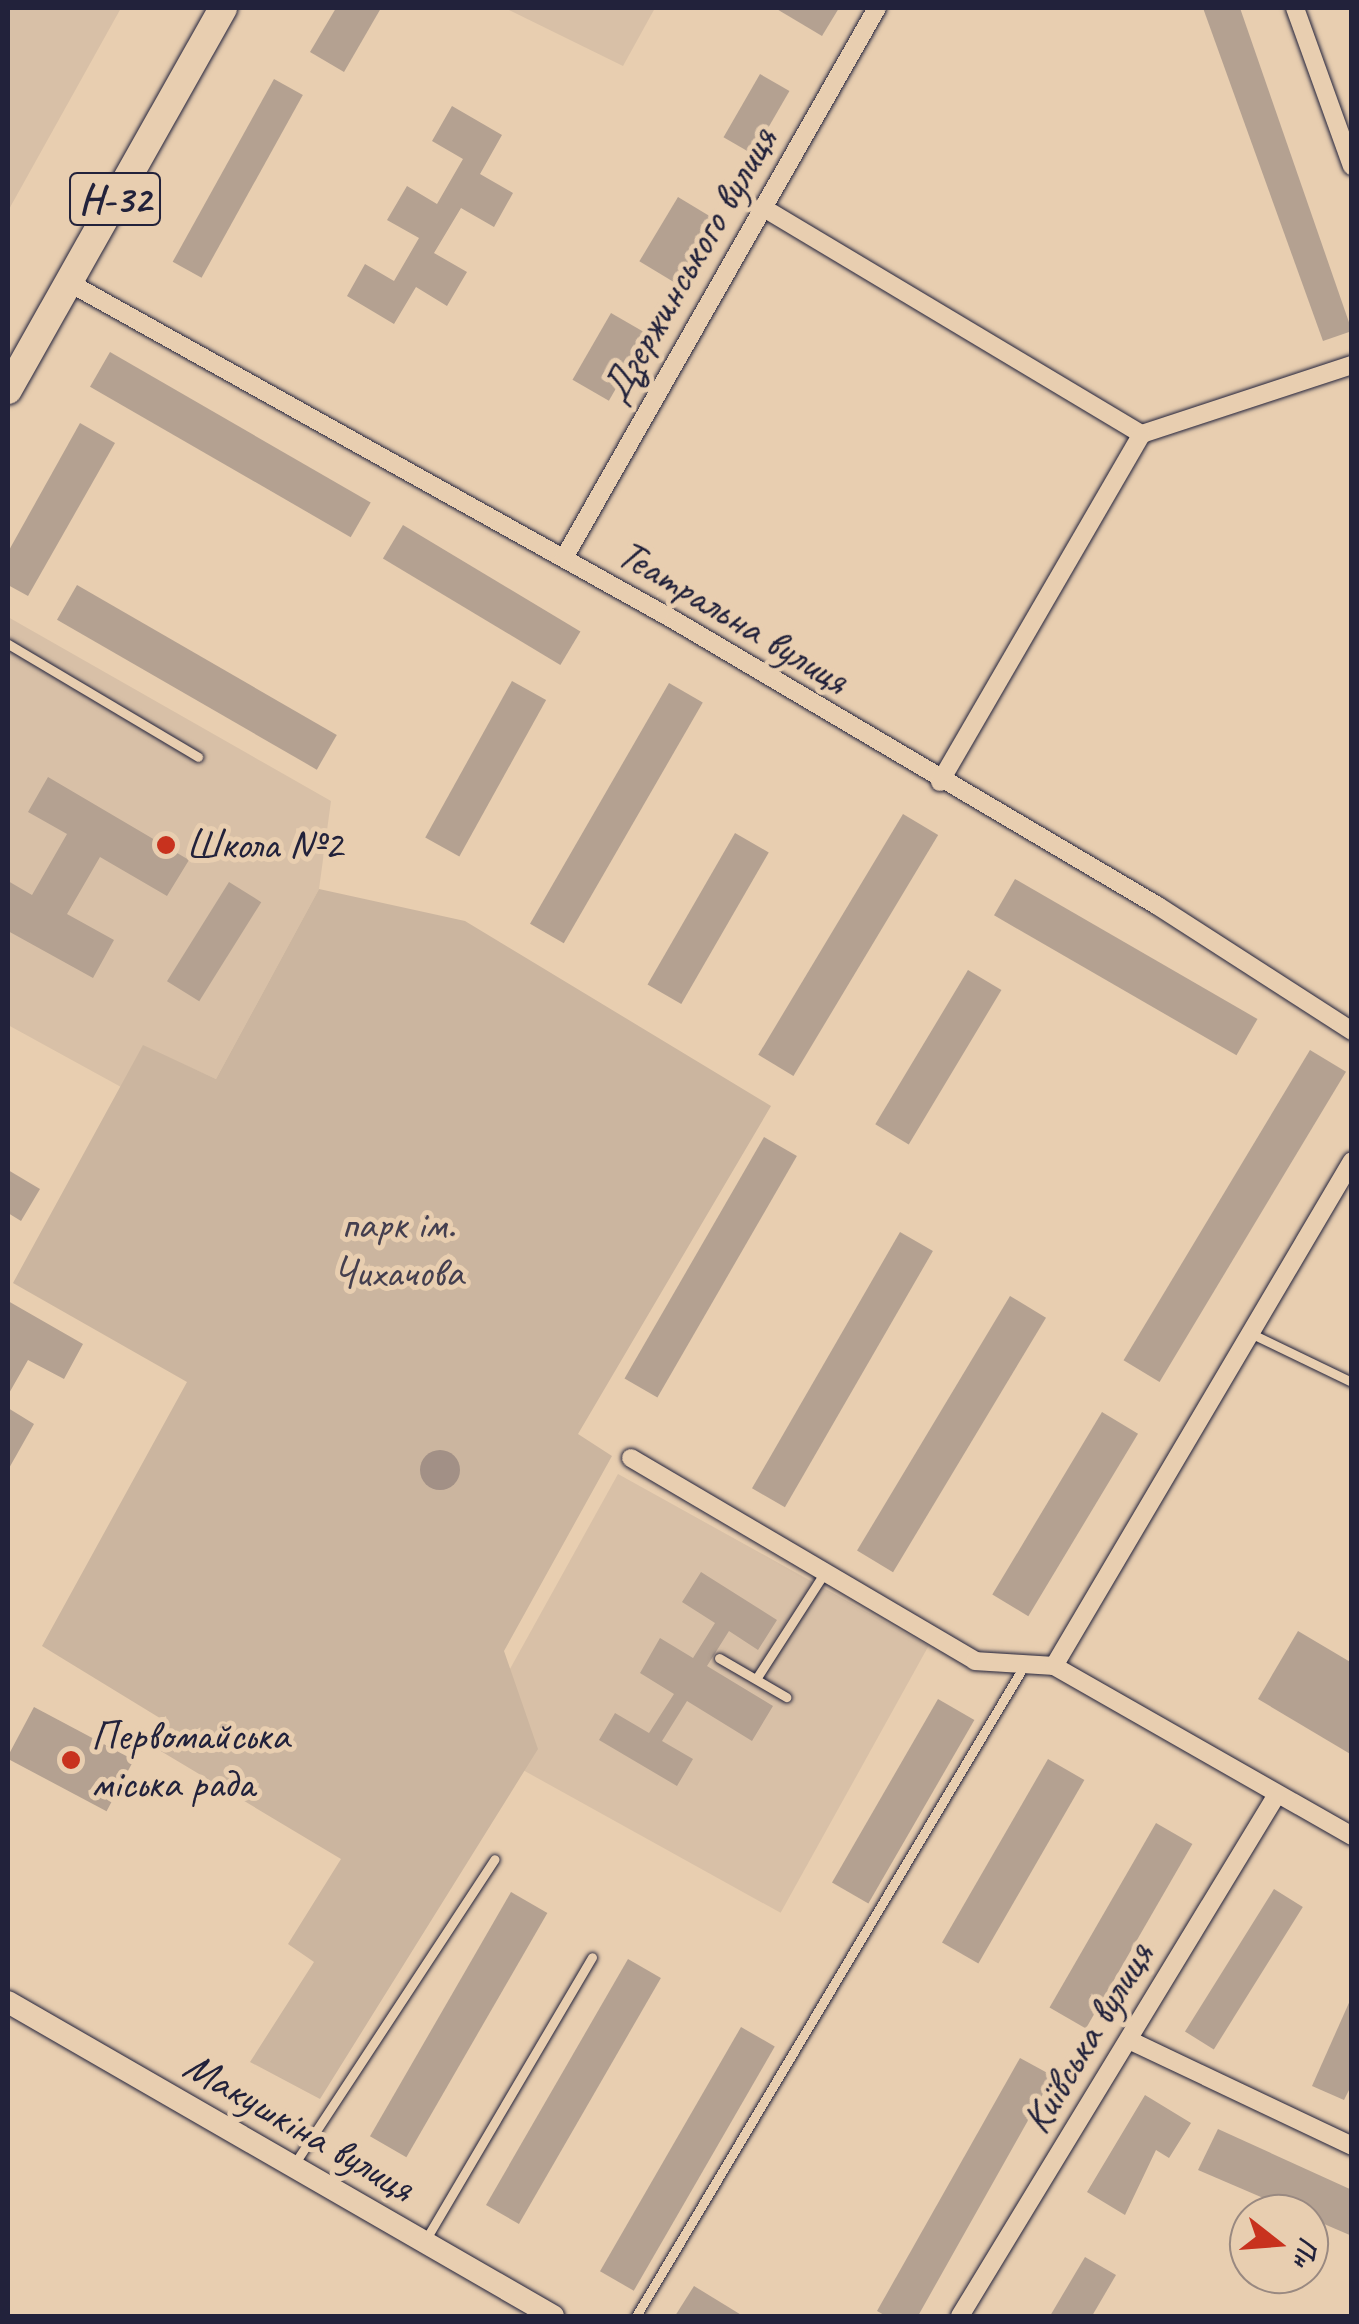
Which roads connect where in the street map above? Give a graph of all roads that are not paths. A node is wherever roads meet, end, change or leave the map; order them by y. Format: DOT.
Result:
graph roads {
  1 [pos="223,8"];
  2 [pos="877,8"];
  3 [pos="1295,8"];
  4 [pos="1352,166"];
  5 [pos="762,207"];
  6 [pos="68,282"];
  7 [pos="1352,366"];
  8 [pos="8,390"];
  9 [pos="1142,434"];
  10 [pos="564,558"];
  11 [pos="8,644"];
  12 [pos="198,757"];
  13 [pos="940,782"];
  14 [pos="1352,1031"];
  15 [pos="1352,1161"];
  16 [pos="1250,1333"];
  17 [pos="1352,1382"];
  18 [pos="631,1458"];
  19 [pos="825,1572"];
  20 [pos="719,1658"];
  21 [pos="1025,1664"];
  22 [pos="1054,1666"];
  23 [pos="756,1680"];
  24 [pos="786,1697"];
  25 [pos="1276,1796"];
  26 [pos="1352,1836"];
  27 [pos="495,1859"];
  28 [pos="592,1958"];
  29 [pos="8,2002"];
  30 [pos="1129,2040"];
  31 [pos="1351,2144"];
  32 [pos="293,2167"];
  33 [pos="424,2242"];
  34 [pos="553,2316"];
  35 [pos="636,2316"];
  36 [pos="960,2316"];
  1 -- 6 [label="main road, Н-32"];
  2 -- 5 [label="street, Дзержинського вулиця"];
  3 -- 4 [label="street"];
  5 -- 9 [label="street"];
  5 -- 10 [label="street, Дзержинського вулиця"];
  6 -- 8 [label="main road, Н-32"];
  6 -- 10 [label="street, Театральна вулиця"];
  7 -- 9 [label="street"];
  9 -- 13 [label="street"];
  10 -- 13 [label="street, Театральна вулиця"];
  11 -- 12 [label="lane"];
  13 -- 14 [label="street, Театральна вулиця"];
  15 -- 16 [label="street"];
  16 -- 17 [label="lane"];
  16 -- 22 [label="street"];
  18 -- 19 [label="street"];
  19 -- 21 [label="street"];
  19 -- 23 [label="lane"];
  20 -- 23 [label="lane"];
  21 -- 22 [label="street"];
  21 -- 35 [label="lane"];
  22 -- 25 [label="street"];
  23 -- 24 [label="lane"];
  25 -- 26 [label="street"];
  25 -- 30 [label="street, Київська вулиця"];
  27 -- 32 [label="lane"];
  28 -- 33 [label="lane"];
  29 -- 32 [label="street, Макушкіна вулиця"];
  30 -- 31 [label="street"];
  30 -- 36 [label="street, Київська вулиця"];
  32 -- 33 [label="street, Макушкіна вулиця"];
  33 -- 34 [label="street, Макушкіна вулиця"];
}
